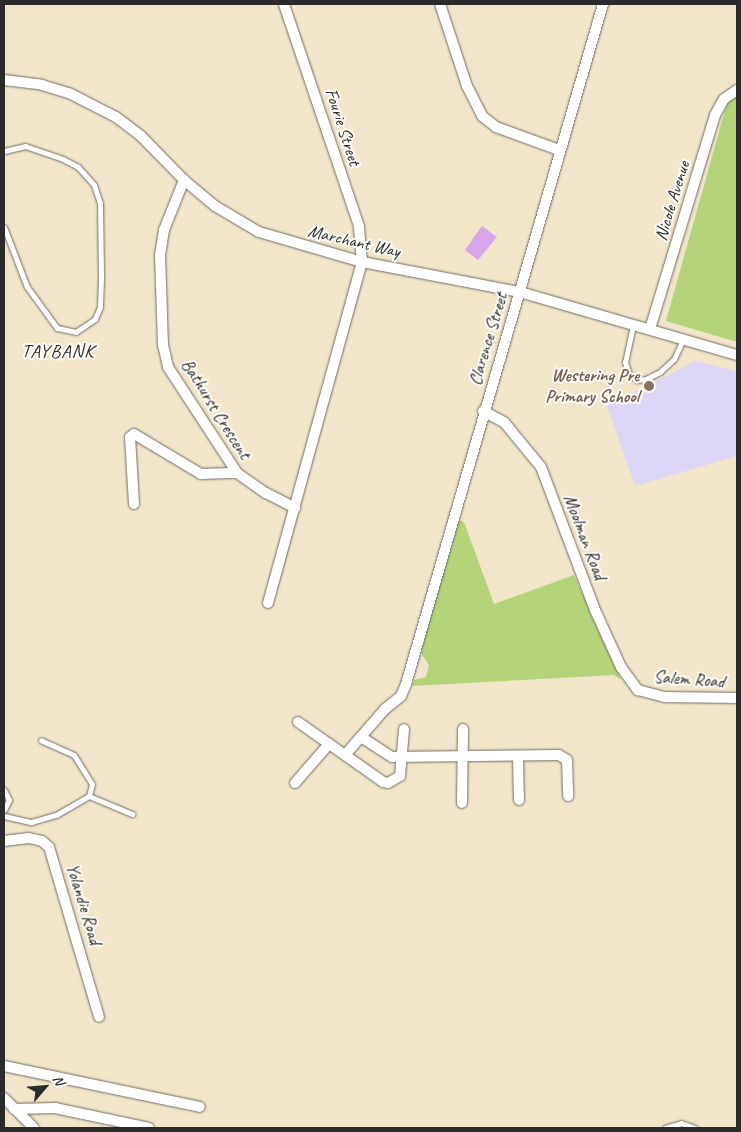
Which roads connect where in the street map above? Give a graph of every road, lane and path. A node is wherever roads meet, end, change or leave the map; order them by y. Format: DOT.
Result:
graph roads {
  1 [pos="284,4"];
  2 [pos="440,4"];
  3 [pos="603,4"];
  4 [pos="4,80"];
  5 [pos="737,90"];
  6 [pos="4,150"];
  7 [pos="560,150"];
  8 [pos="184,180"];
  9 [pos="4,227"];
  10 [pos="362,262"];
  11 [pos="520,292"];
  12 [pos="634,324"];
  13 [pos="650,329"];
  14 [pos="684,339"];
  15 [pos="737,355"];
  16 [pos="483,411"];
  17 [pos="237,473"];
  18 [pos="134,504"];
  19 [pos="295,508"];
  20 [pos="268,603"];
  21 [pos="638,690"];
  22 [pos="737,698"];
  23 [pos="298,722"];
  24 [pos="404,729"];
  25 [pos="463,729"];
  26 [pos="361,737"];
  27 [pos="41,740"];
  28 [pos="329,744"];
  29 [pos="345,755"];
  30 [pos="463,757"];
  31 [pos="518,757"];
  32 [pos="401,758"];
  33 [pos="295,783"];
  34 [pos="4,790"];
  35 [pos="89,796"];
  36 [pos="568,796"];
  37 [pos="519,800"];
  38 [pos="462,803"];
  39 [pos="4,810"];
  40 [pos="132,814"];
  41 [pos="4,816"];
  42 [pos="4,841"];
  43 [pos="99,1017"];
  44 [pos="4,1066"];
  45 [pos="4,1098"];
  46 [pos="200,1107"];
  47 [pos="14,1109"];
  48 [pos="34,1128"];
  49 [pos="148,1128"];
  50 [pos="665,1128"];
  51 [pos="696,1128"];
  1 -- 10 [label="street, Fourie Street"];
  2 -- 7 [label="street"];
  3 -- 7 [label="street, Clarence Street"];
  4 -- 8 [label="street, Marchant Way"];
  5 -- 13 [label="street, Nicole Avenue"];
  6 -- 9 [label="lane"];
  7 -- 11 [label="street, Clarence Street"];
  8 -- 10 [label="street, Marchant Way"];
  8 -- 17 [label="street, Bathurst Crescent"];
  10 -- 11 [label="street, Marchant Way"];
  10 -- 19 [label="street"];
  11 -- 12 [label="street, Marchant Way"];
  11 -- 16 [label="street, Clarence Street"];
  12 -- 13 [label="street, Marchant Way"];
  12 -- 14 [label="lane"];
  13 -- 14 [label="street, Marchant Way"];
  14 -- 15 [label="street, Marchant Way"];
  16 -- 21 [label="street, Moolman Road"];
  16 -- 26 [label="street, Clarence Street"];
  17 -- 18 [label="street"];
  17 -- 19 [label="street, Bathurst Crescent"];
  19 -- 20 [label="street"];
  21 -- 22 [label="street, Salem Road"];
  23 -- 28 [label="street"];
  24 -- 32 [label="street"];
  25 -- 30 [label="street"];
  26 -- 29 [label="street, Clarence Street"];
  26 -- 32 [label="street"];
  27 -- 35 [label="lane"];
  28 -- 29 [label="street"];
  28 -- 33 [label="street"];
  29 -- 32 [label="street"];
  30 -- 31 [label="street"];
  30 -- 32 [label="street"];
  30 -- 38 [label="street"];
  31 -- 36 [label="street"];
  31 -- 37 [label="street"];
  34 -- 39 [label="lane"];
  35 -- 40 [label="lane"];
  35 -- 41 [label="lane"];
  42 -- 43 [label="street, Yolandie Road"];
  44 -- 46 [label="street"];
  45 -- 47 [label="street"];
  47 -- 48 [label="street"];
  47 -- 49 [label="street"];
  50 -- 51 [label="lane"];
}
